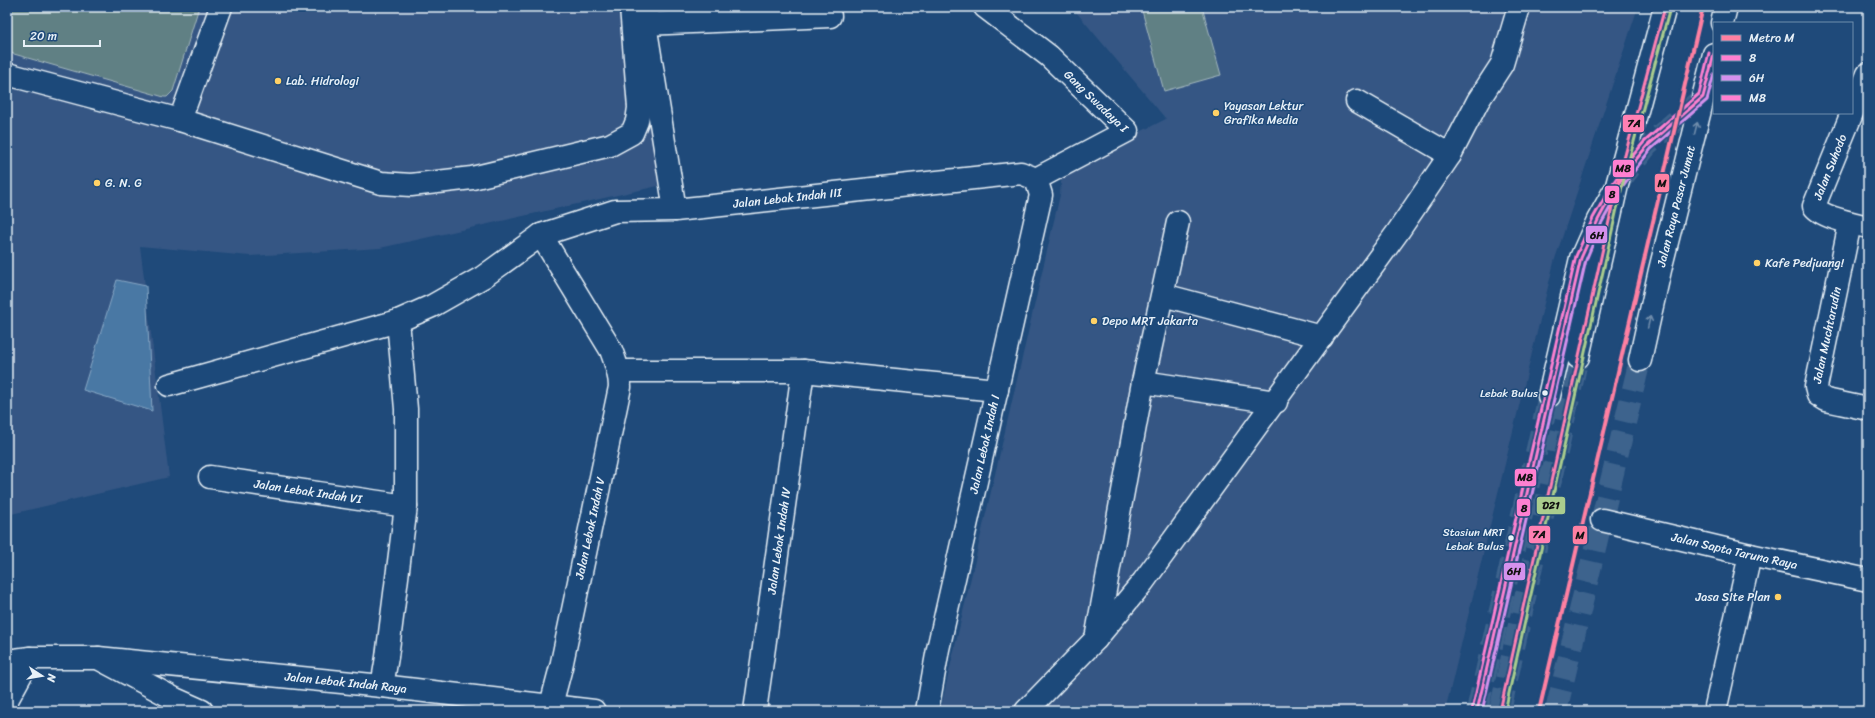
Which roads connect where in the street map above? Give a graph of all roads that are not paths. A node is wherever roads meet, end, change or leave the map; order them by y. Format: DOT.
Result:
graph roads {
  1 [pos="221,7"];
  2 [pos="631,7"];
  3 [pos="985,7"];
  4 [pos="1519,7"];
  5 [pos="1665,7"];
  6 [pos="1726,7"];
  7 [pos="647,16"];
  8 [pos="830,16"];
  9 [pos="1722,22"];
  10 [pos="1713,58"];
  11 [pos="7,74"];
  12 [pos="1868,74"];
  13 [pos="1356,101"];
  14 [pos="1853,111"];
  15 [pos="1852,114"];
  16 [pos="180,120"];
  17 [pos="1450,155"];
  18 [pos="1036,179"];
  19 [pos="1617,184"];
  20 [pos="675,210"];
  21 [pos="1178,222"];
  22 [pos="1859,225"];
  23 [pos="541,234"];
  24 [pos="1163,295"];
  25 [pos="398,321"];
  26 [pos="1322,338"];
  27 [pos="1578,357"];
  28 [pos="1640,360"];
  29 [pos="619,371"];
  30 [pos="803,371"];
  31 [pos="1143,382"];
  32 [pos="169,385"];
  33 [pos="997,390"];
  34 [pos="1549,396"];
  35 [pos="1276,402"];
  36 [pos="1868,409"];
  37 [pos="210,477"];
  38 [pos="406,506"];
  39 [pos="1602,520"];
  40 [pos="1750,555"];
  41 [pos="1868,580"];
  42 [pos="1095,640"];
  43 [pos="30,658"];
  44 [pos="98,658"];
  45 [pos="7,661"];
  46 [pos="382,686"];
  47 [pos="7,700"];
  48 [pos="551,706"];
  49 [pos="202,711"];
  50 [pos="594,711"];
  51 [pos="755,711"];
  52 [pos="927,711"];
  53 [pos="1026,711"];
  54 [pos="1715,711"];
  1 -- 16 [label="main road"];
  2 -- 16 [label="main road"];
  3 -- 18 [label="main road, Gang Swadaya I"];
  4 -- 17 [label="main road"];
  5 -- 19 [label="main road"];
  6 -- 9 [label="main road"];
  7 -- 8 [label="main road"];
  7 -- 20 [label="main road"];
  28 -- 10 [label="main road, Jalan Raya Pasar Jumat, one-way"];
  11 -- 16 [label="main road"];
  12 -- 14 [label="main road, Jalan Suhodo"];
  13 -- 17 [label="main road"];
  15 -- 22 [label="main road, Jalan Suhodo"];
  17 -- 26 [label="main road"];
  18 -- 20 [label="main road, Jalan Lebak Indah III"];
  18 -- 33 [label="main road, Jalan Lebak Indah I"];
  19 -- 27 [label="main road"];
  19 -- 34 [label="main road"];
  20 -- 23 [label="main road, Jalan Lebak Indah III"];
  21 -- 24 [label="main road"];
  22 -- 36 [label="main road, Jalan Muchtarudin"];
  23 -- 25 [label="main road, Jalan Lebak Indah III"];
  23 -- 29 [label="main road, Jalan Lebak Indah V"];
  24 -- 26 [label="main road"];
  24 -- 31 [label="main road"];
  25 -- 32 [label="main road, Jalan Lebak Indah III"];
  25 -- 38 [label="main road"];
  26 -- 35 [label="main road"];
  29 -- 30 [label="main road"];
  29 -- 48 [label="main road, Jalan Lebak Indah V"];
  30 -- 33 [label="main road"];
  30 -- 51 [label="main road, Jalan Lebak Indah IV"];
  31 -- 35 [label="main road"];
  31 -- 42 [label="main road"];
  33 -- 52 [label="main road, Jalan Lebak Indah I"];
  35 -- 42 [label="main road"];
  37 -- 38 [label="main road, Jalan Lebak Indah VI"];
  38 -- 46 [label="main road"];
  39 -- 40 [label="main road, Jalan Sapta Taruna Raya"];
  40 -- 41 [label="main road, Jalan Sapta Taruna Raya"];
  40 -- 54 [label="main road"];
  42 -- 53 [label="main road"];
  43 -- 44 [label="main road, Jalan Lebak Indah Raya"];
  43 -- 45 [label="main road, Jalan Lebak Indah Raya"];
  43 -- 47 [label="main road"];
  44 -- 46 [label="main road, Jalan Lebak Indah Raya"];
  44 -- 49 [label="main road"];
  46 -- 48 [label="main road, Jalan Lebak Indah Raya"];
  48 -- 50 [label="main road, Jalan Lebak Indah Raya"];
}
